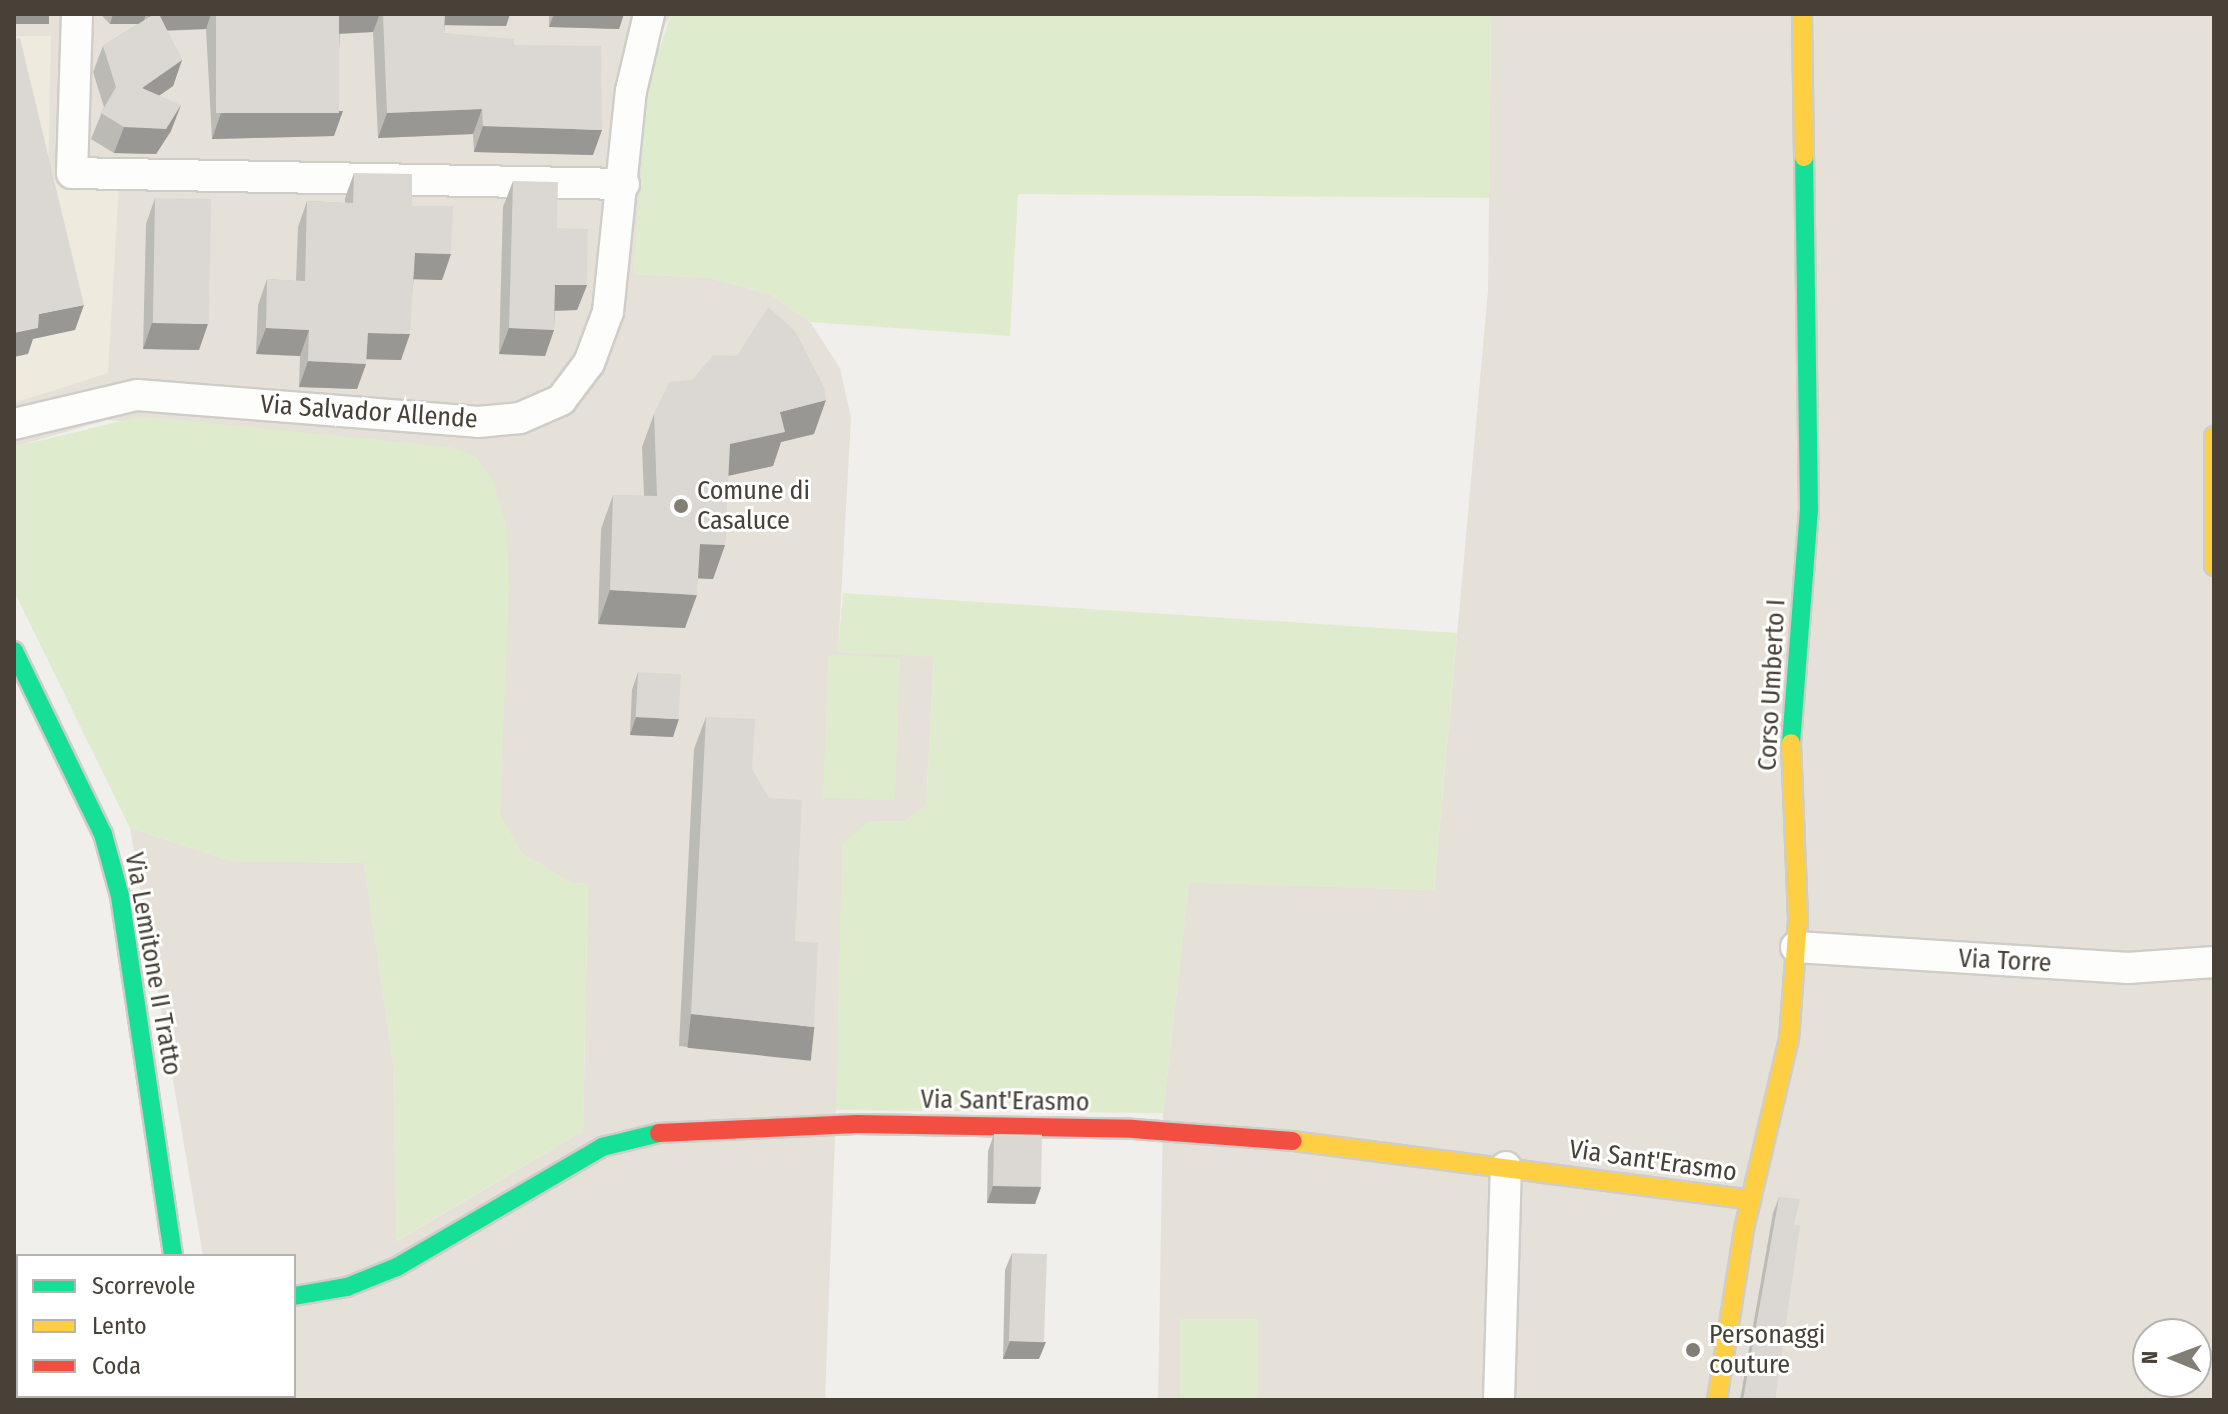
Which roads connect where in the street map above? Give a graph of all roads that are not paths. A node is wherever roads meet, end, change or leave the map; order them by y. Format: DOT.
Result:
graph roads {
  1 [pos="77,14"];
  2 [pos="649,14"];
  3 [pos="1802,14"];
  4 [pos="624,184"];
  5 [pos="14,424"];
  6 [pos="2214,436"];
  7 [pos="2214,566"];
  8 [pos="14,651"];
  9 [pos="1796,947"];
  10 [pos="2214,962"];
  11 [pos="1506,1167"];
  12 [pos="1751,1200"];
  13 [pos="173,1254"];
  14 [pos="296,1296"];
  15 [pos="1499,1400"];
  16 [pos="1717,1400"];
  1 -- 4 [label="street"];
  2 -- 4 [label="street, Via Salvador Allende"];
  3 -- 9 [label="street, Corso Umberto I"];
  4 -- 5 [label="street, Via Salvador Allende"];
  6 -- 7 [label="street"];
  8 -- 13 [label="street, Via Lemitone II Tratto"];
  9 -- 10 [label="street, Via Torre"];
  9 -- 12 [label="street, Corso Umberto I"];
  11 -- 12 [label="street, Via Sant'Erasmo"];
  11 -- 14 [label="street, Via Sant'Erasmo"];
  11 -- 15 [label="street"];
  12 -- 16 [label="street, Corso Umberto I"];
}
